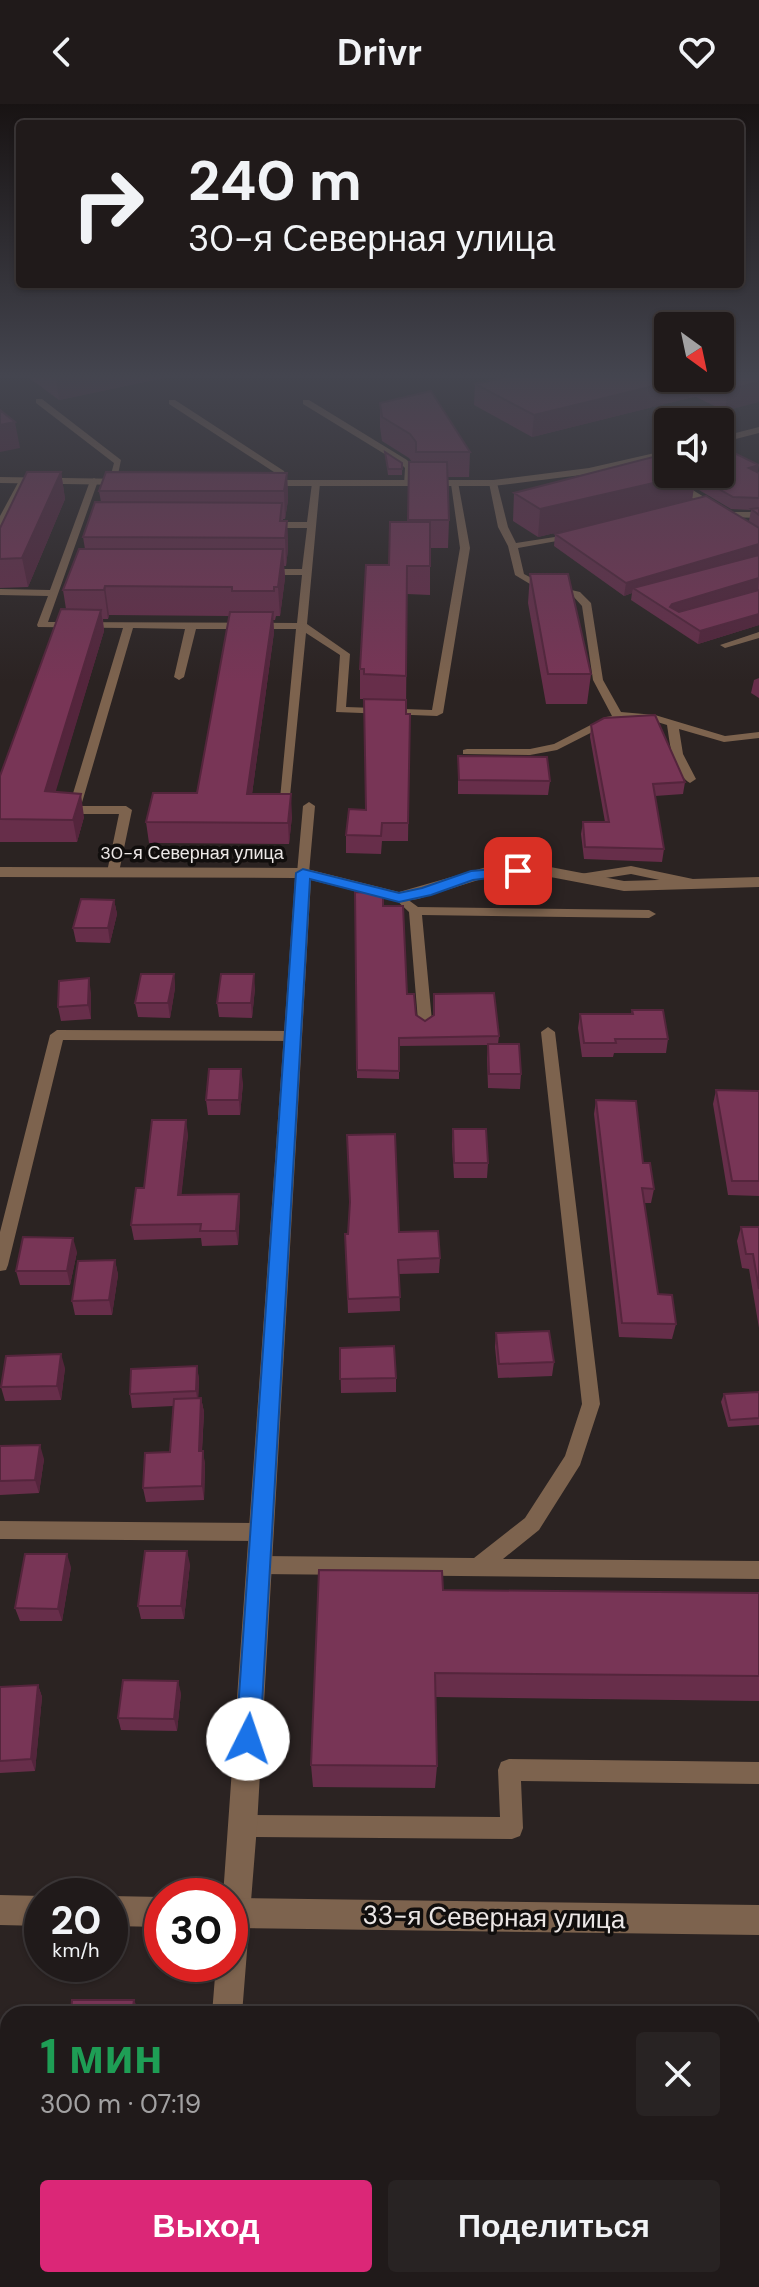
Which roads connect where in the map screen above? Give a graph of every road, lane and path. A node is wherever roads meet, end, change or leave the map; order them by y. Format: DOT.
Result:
graph roads {
  1 [pos="114,479"];
  2 [pos="283,479"];
  3 [pos="408,479"];
  4 [pos="535,479"];
  5 [pos="666,479"];
  6 [pos="0,480"];
  7 [pos="23,481"];
  8 [pos="94,481"];
  9 [pos="113,482"];
  10 [pos="139,482"];
  11 [pos="251,483"];
  12 [pos="285,483"];
  13 [pos="316,483"];
  14 [pos="493,483"];
  15 [pos="455,484"];
  16 [pos="408,485"];
  17 [pos="707,501"];
  18 [pos="692,505"];
  19 [pos="730,515"];
  20 [pos="759,515"];
  21 [pos="79,524"];
  22 [pos="94,524"];
  23 [pos="0,525"];
  24 [pos="250,525"];
  25 [pos="312,525"];
  26 [pos="582,535"];
  27 [pos="759,536"];
  28 [pos="513,546"];
  29 [pos="62,571"];
  30 [pos="77,571"];
  31 [pos="246,572"];
  32 [pos="308,572"];
  33 [pos="0,592"];
  34 [pos="54,593"];
  35 [pos="129,626"];
  36 [pos="191,626"];
  37 [pos="303,626"];
  38 [pos="759,635"];
  39 [pos="725,645"];
  40 [pos="179,677"];
  41 [pos="617,715"];
  42 [pos="673,725"];
  43 [pos="759,735"];
  44 [pos="467,752"];
  45 [pos="690,779"];
  46 [pos="284,796"];
  47 [pos="309,806"];
  48 [pos="0,872"];
  49 [pos="113,872"];
  50 [pos="303,873"];
  51 [pos="759,882"];
  52 [pos="399,897"];
  53 [pos="415,911"];
  54 [pos="649,914"];
  55 [pos="425,1021"];
  56 [pos="548,1032"];
  57 [pos="292,1036"];
  58 [pos="0,1265"];
  59 [pos="0,1530"];
  60 [pos="261,1532"];
  61 [pos="259,1565"];
  62 [pos="478,1567"];
  63 [pos="759,1570"];
  64 [pos="759,1773"];
  65 [pos="243,1826"];
  66 [pos="237,1878"];
  67 [pos="0,1910"];
  68 [pos="24,1911"];
  69 [pos="248,1913"];
  70 [pos="759,1920"];
  71 [pos="229,1982"];
  72 [pos="227,2006"];
  1 -- 9 [label="lane"];
  2 -- 12 [label="lane"];
  3 -- 16 [label="lane"];
  4 -- 14 [label="street"];
  5 -- 17 [label="street"];
  6 -- 7 [label="street"];
  7 -- 8 [label="street"];
  7 -- 23 [label="lane"];
  8 -- 9 [label="street"];
  8 -- 21 [label="lane"];
  9 -- 10 [label="street"];
  11 -- 12 [label="street"];
  12 -- 13 [label="street"];
  13 -- 16 [label="street"];
  13 -- 25 [label="lane"];
  14 -- 15 [label="street"];
  14 -- 28 [label="lane"];
  15 -- 16 [label="street"];
  15 -- 37 [label="lane"];
  17 -- 18 [label="lane"];
  17 -- 19 [label="street"];
  19 -- 20 [label="lane"];
  19 -- 27 [label="street"];
  21 -- 22 [label="lane"];
  21 -- 29 [label="lane"];
  24 -- 25 [label="lane"];
  25 -- 32 [label="lane"];
  26 -- 28 [label="lane"];
  28 -- 41 [label="lane"];
  29 -- 30 [label="lane"];
  29 -- 34 [label="lane"];
  31 -- 32 [label="lane"];
  32 -- 37 [label="lane"];
  33 -- 34 [label="lane"];
  34 -- 35 [label="lane"];
  35 -- 36 [label="lane"];
  35 -- 49 [label="lane"];
  36 -- 37 [label="lane"];
  36 -- 40 [label="lane"];
  37 -- 46 [label="lane"];
  38 -- 39 [label="lane"];
  41 -- 42 [label="lane"];
  41 -- 44 [label="lane"];
  42 -- 43 [label="lane"];
  42 -- 45 [label="lane"];
  47 -- 50 [label="lane"];
  48 -- 49 [label="street, 30-я Северная улица"];
  49 -- 50 [label="street, 30-я Северная улица"];
  50 -- 52 [label="street, 30-я Северная улица"];
  50 -- 57 [label="street"];
  51 -- 52 [label="street, 30-я Северная улица"];
  52 -- 53 [label="lane"];
  53 -- 54 [label="lane"];
  53 -- 55 [label="lane"];
  56 -- 62 [label="lane"];
  57 -- 58 [label="lane"];
  57 -- 60 [label="street"];
  59 -- 60 [label="lane"];
  60 -- 61 [label="street"];
  61 -- 62 [label="lane"];
  61 -- 65 [label="street"];
  62 -- 63 [label="lane"];
  64 -- 65 [label="lane"];
  65 -- 66 [label="street"];
  67 -- 68 [label="street"];
  69 -- 70 [label="street, 33-я Северная улица"];
  71 -- 72 [label="street"];
}
